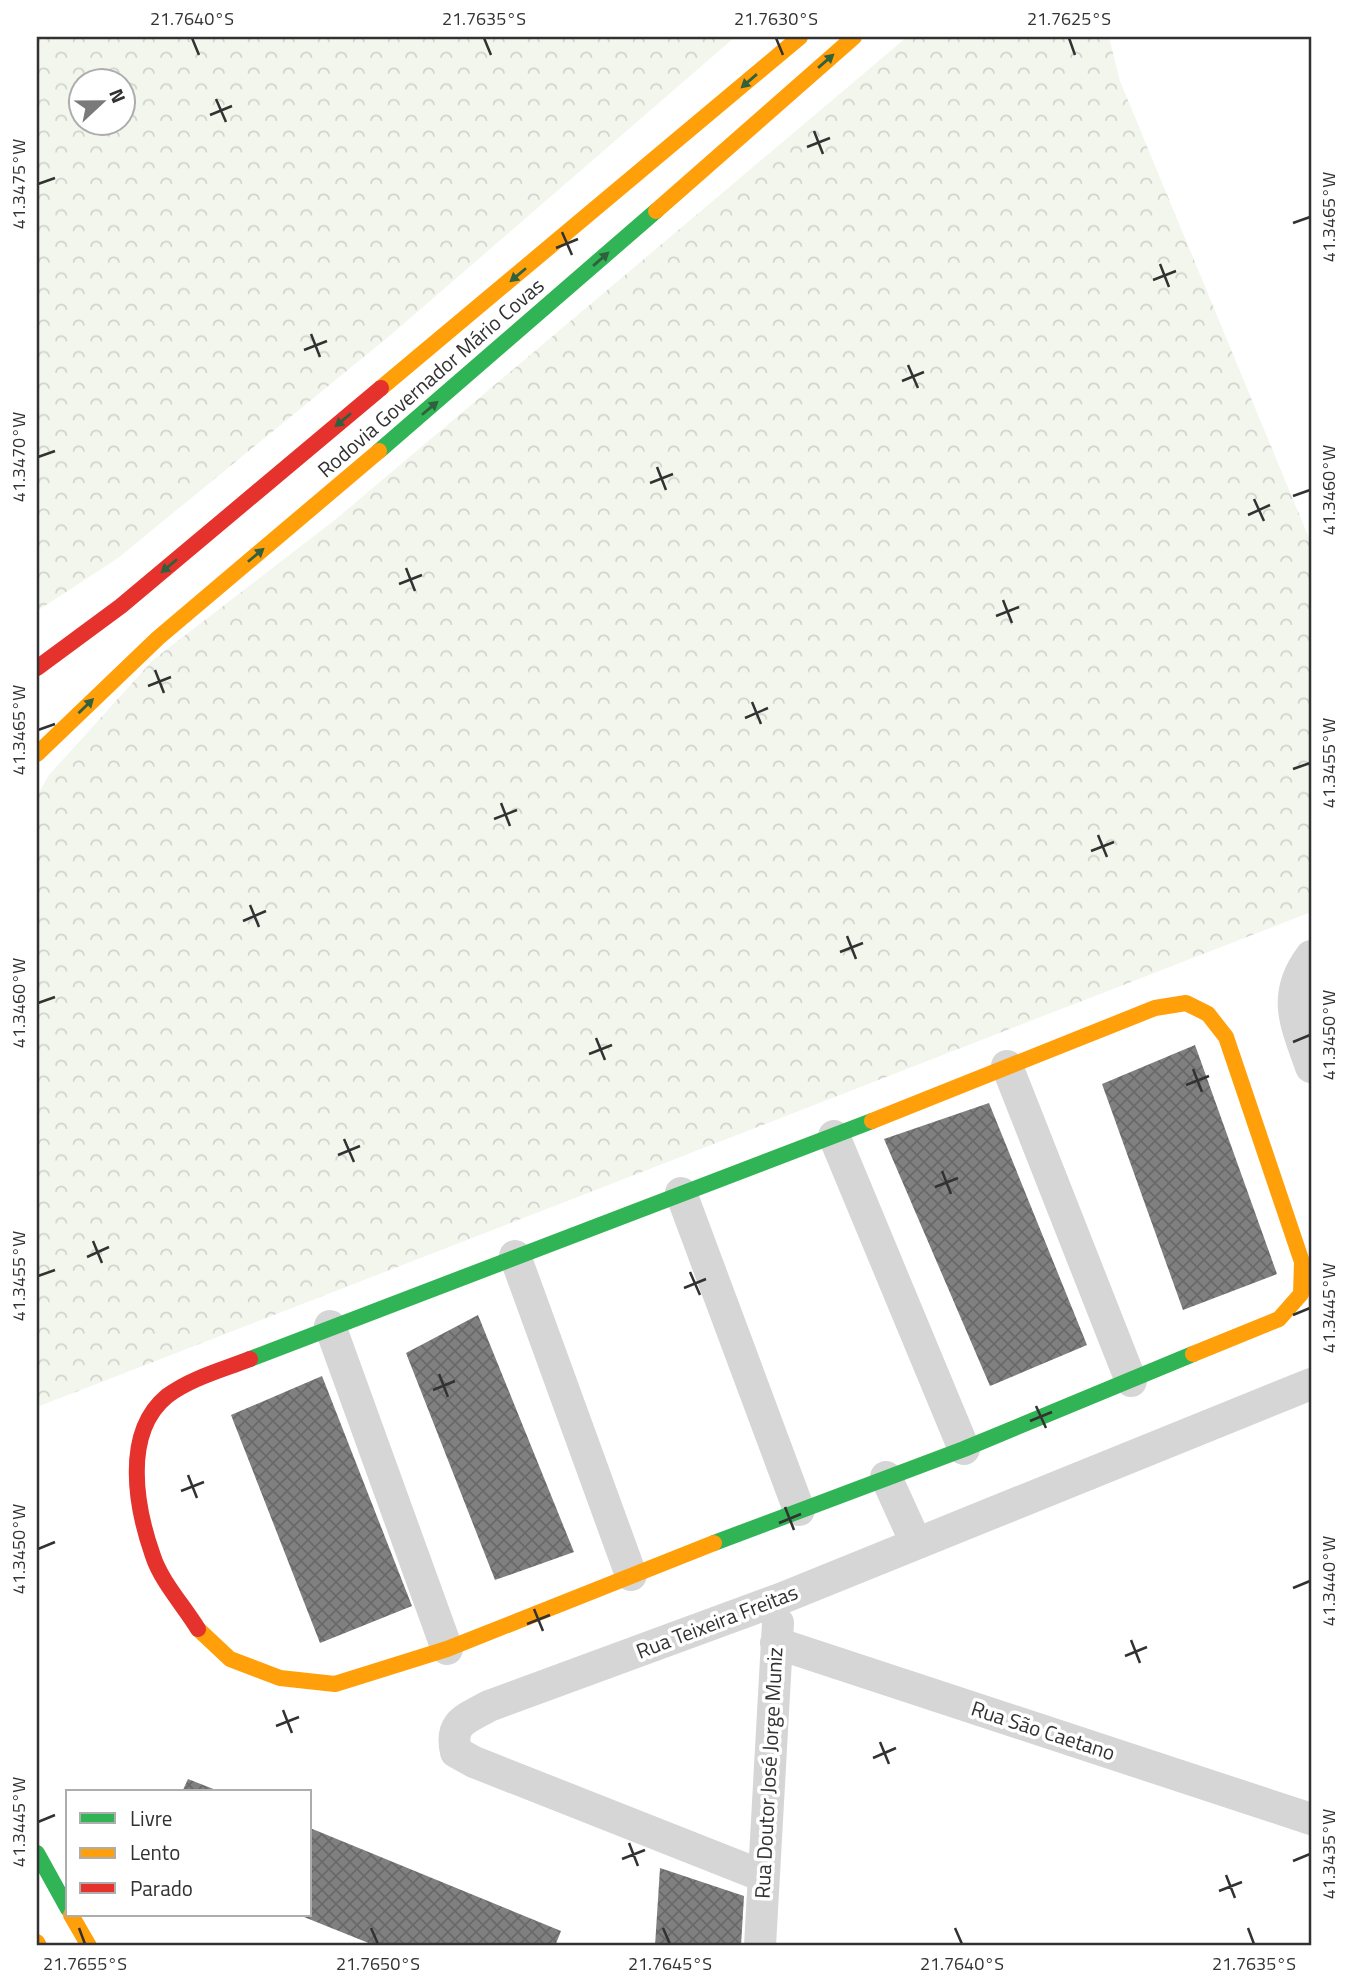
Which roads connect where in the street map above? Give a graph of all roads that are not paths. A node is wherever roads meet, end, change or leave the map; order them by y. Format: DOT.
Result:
graph roads {
  1 [pos="800,37"];
  2 [pos="854,37"];
  3 [pos="37,668"];
  4 [pos="37,754"];
  5 [pos="1311,956"];
  6 [pos="1007,1066"];
  7 [pos="1311,1067"];
  8 [pos="834,1136"];
  9 [pos="681,1193"];
  10 [pos="516,1256"];
  11 [pos="330,1326"];
  12 [pos="1131,1381"];
  13 [pos="1311,1384"];
  14 [pos="964,1449"];
  15 [pos="886,1477"];
  16 [pos="799,1510"];
  17 [pos="916,1544"];
  18 [pos="631,1575"];
  19 [pos="780,1599"];
  20 [pos="776,1643"];
  21 [pos="447,1649"];
  22 [pos="1311,1819"];
  23 [pos="37,1853"];
  24 [pos="763,1876"];
  25 [pos="66,1905"];
  26 [pos="73,1916"];
  27 [pos="89,1946"];
  28 [pos="760,1946"];
  1 -- 3 [label="main road, Rodovia Governador Mário Covas, one-way"];
  4 -- 2 [label="main road, Rodovia Governador Mário Covas, one-way"];
  5 -- 7 [label="street"];
  6 -- 8 [label="main road"];
  6 -- 12 [label="street"];
  6 -- 12 [label="main road"];
  8 -- 9 [label="main road"];
  8 -- 14 [label="street"];
  9 -- 10 [label="main road"];
  9 -- 16 [label="street"];
  10 -- 11 [label="main road"];
  10 -- 18 [label="street"];
  11 -- 21 [label="street"];
  11 -- 21 [label="main road"];
  12 -- 14 [label="main road"];
  13 -- 17 [label="street, Rua Teixeira Freitas"];
  14 -- 15 [label="main road"];
  15 -- 16 [label="main road"];
  15 -- 17 [label="street"];
  16 -- 18 [label="main road"];
  17 -- 19 [label="street, Rua Teixeira Freitas"];
  18 -- 21 [label="main road"];
  19 -- 20 [label="street, Rua Doutor José Jorge Muniz"];
  19 -- 24 [label="street, Rua Teixeira Freitas"];
  20 -- 22 [label="street, Rua São Caetano"];
  20 -- 24 [label="street, Rua Doutor José Jorge Muniz"];
  23 -- 25 [label="main road"];
  24 -- 28 [label="street, Rua Doutor José Jorge Muniz"];
  26 -- 27 [label="main road"];
}
